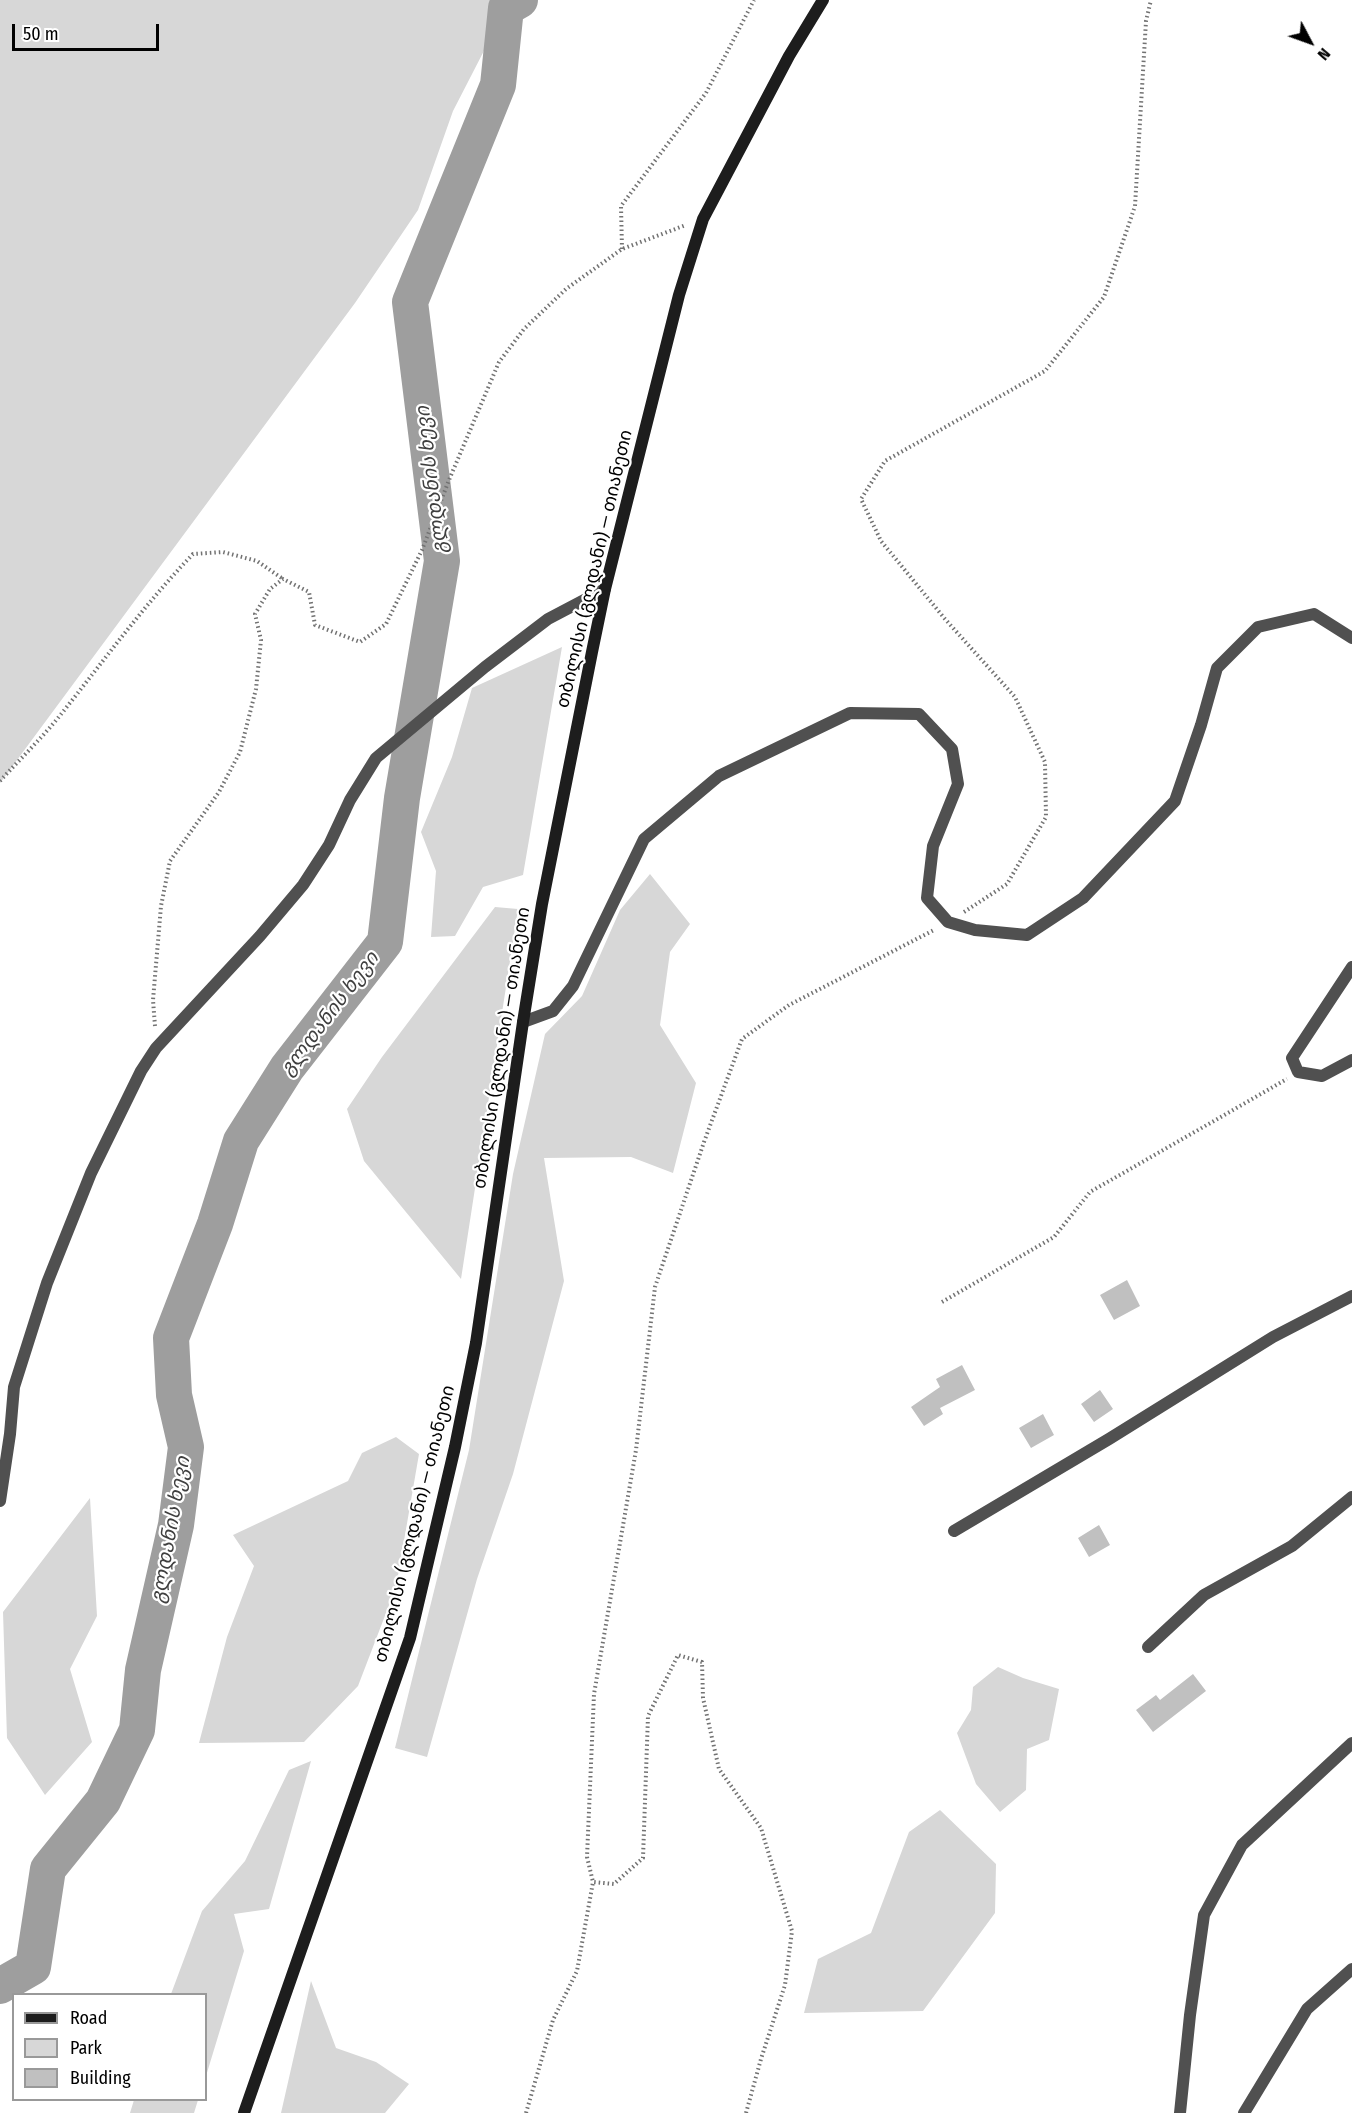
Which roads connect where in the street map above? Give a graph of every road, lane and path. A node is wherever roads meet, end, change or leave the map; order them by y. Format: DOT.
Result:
graph roads {
  1 [pos="754,0"];
  2 [pos="823,0"];
  3 [pos="1151,0"];
  4 [pos="703,219"];
  5 [pos="622,249"];
  6 [pos="283,579"];
  7 [pos="605,589"];
  8 [pos="1352,638"];
  9 [pos="0,781"];
  10 [pos="948,922"];
  11 [pos="1352,967"];
  12 [pos="523,1022"];
  13 [pos="156,1048"];
  14 [pos="1352,1060"];
  15 [pos="1298,1072"];
  16 [pos="1352,1296"];
  17 [pos="942,1302"];
  18 [pos="1352,1497"];
  19 [pos="0,1501"];
  20 [pos="954,1531"];
  21 [pos="1148,1647"];
  22 [pos="1352,1743"];
  23 [pos="593,1882"];
  24 [pos="1352,1969"];
  25 [pos="244,2113"];
  26 [pos="526,2113"];
  27 [pos="746,2113"];
  28 [pos="1180,2113"];
  29 [pos="1244,2113"];
  1 -- 5 [label="path"];
  2 -- 4 [label="main road, თბილისი (გლდანი) — თიანეთი"];
  3 -- 10 [label="path"];
  4 -- 5 [label="path"];
  4 -- 7 [label="main road, თბილისი (გლდანი) — თიანეთი"];
  5 -- 6 [label="path"];
  6 -- 9 [label="path"];
  6 -- 13 [label="path"];
  7 -- 12 [label="main road, თბილისი (გლდანი) — თიანეთი"];
  7 -- 13 [label="street"];
  8 -- 10 [label="street"];
  10 -- 12 [label="street"];
  10 -- 23 [label="path"];
  11 -- 15 [label="street"];
  12 -- 25 [label="main road, თბილისი (გლდანი) — თიანეთი"];
  13 -- 19 [label="street"];
  14 -- 15 [label="street"];
  15 -- 17 [label="path"];
  16 -- 20 [label="street"];
  18 -- 21 [label="street"];
  22 -- 28 [label="street"];
  23 -- 26 [label="path"];
  23 -- 27 [label="path"];
  24 -- 29 [label="street"];
}
